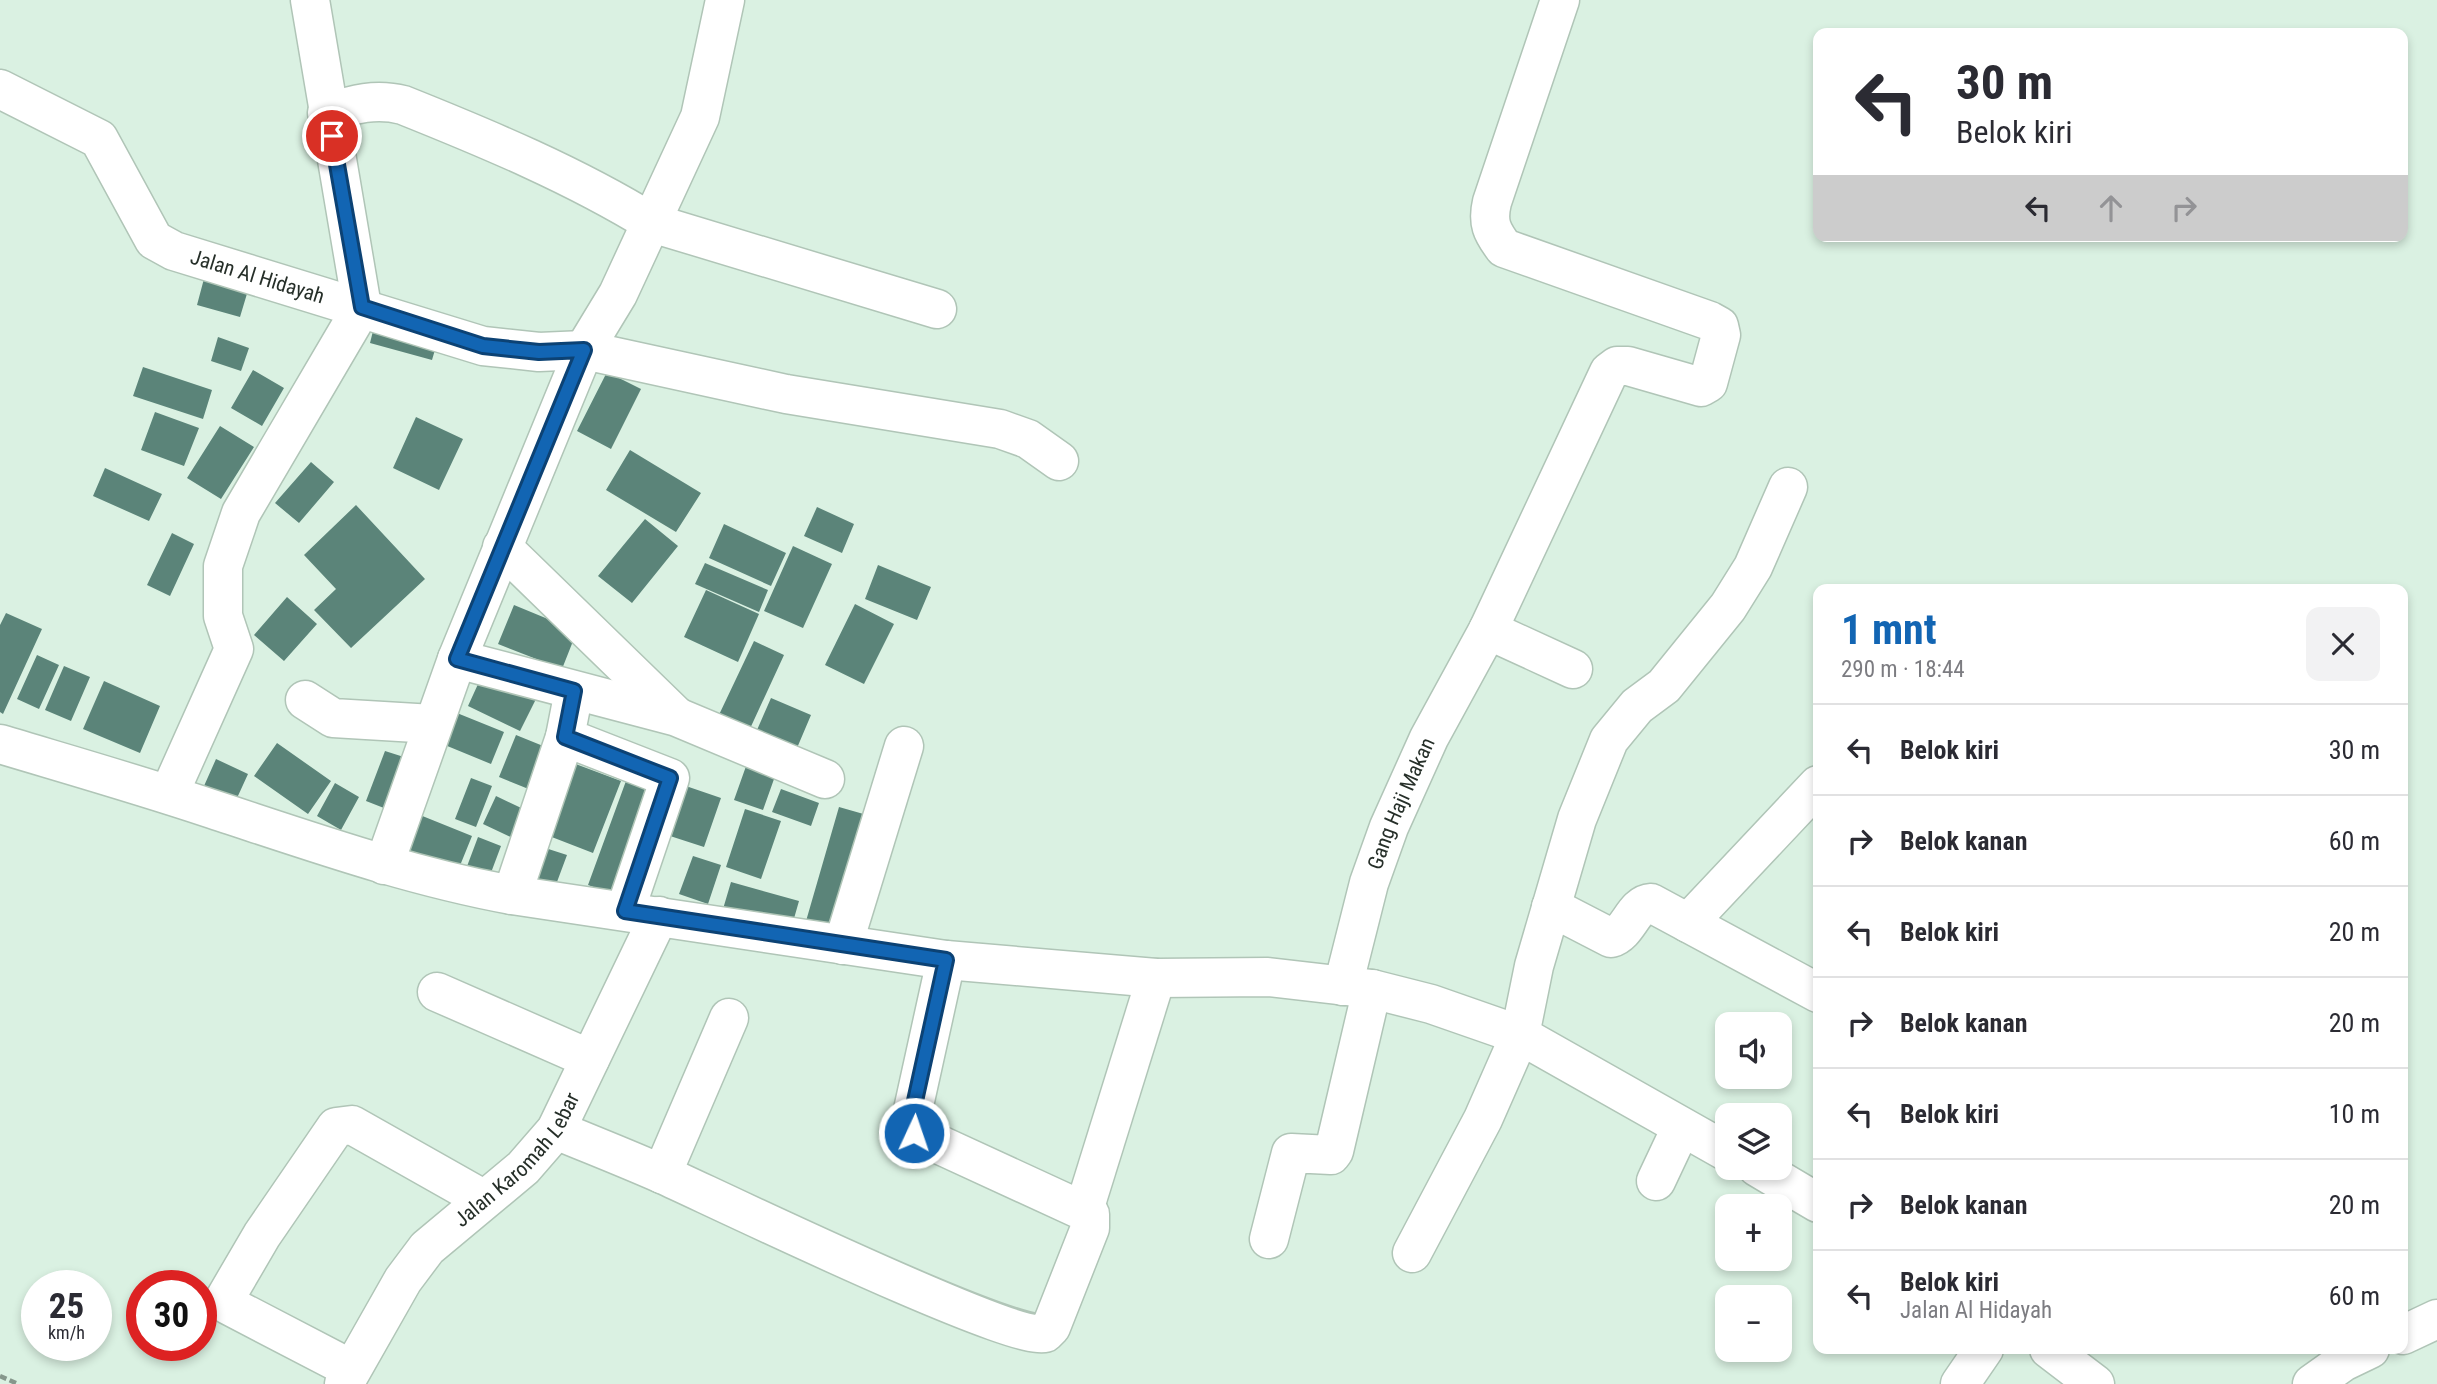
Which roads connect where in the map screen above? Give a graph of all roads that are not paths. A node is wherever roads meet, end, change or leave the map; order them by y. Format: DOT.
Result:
graph roads {
  1 [pos="310,0"];
  2 [pos="725,0"];
  3 [pos="1560,0"];
  4 [pos="0,89"];
  5 [pos="327,113"];
  6 [pos="652,223"];
  7 [pos="362,307"];
  8 [pos="937,309"];
  9 [pos="584,350"];
  10 [pos="1059,461"];
  11 [pos="1788,487"];
  12 [pos="502,547"];
  13 [pos="1488,630"];
  14 [pos="457,659"];
  15 [pos="1573,669"];
  16 [pos="574,691"];
  17 [pos="305,700"];
  18 [pos="677,718"];
  19 [pos="433,724"];
  20 [pos="565,737"];
  21 [pos="0,744"];
  22 [pos="904,746"];
  23 [pos="825,779"];
  24 [pos="1813,790"];
  25 [pos="169,794"];
  26 [pos="384,865"];
  27 [pos="512,895"];
  28 [pos="1552,907"];
  29 [pos="642,913"];
  30 [pos="1688,923"];
  31 [pos="843,944"];
  32 [pos="946,960"];
  33 [pos="1156,978"];
  34 [pos="1358,987"];
  35 [pos="1813,990"];
  36 [pos="437,992"];
  37 [pos="729,1018"];
  38 [pos="1520,1035"];
  39 [pos="590,1059"];
  40 [pos="1681,1128"];
  41 [pos="556,1129"];
  42 [pos="1715,1146"];
  43 [pos="662,1174"];
  44 [pos="1779,1180"];
  45 [pos="1656,1181"];
  46 [pos="483,1199"];
  47 [pos="1813,1200"];
  48 [pos="1084,1210"];
  49 [pos="1269,1239"];
  50 [pos="1412,1253"];
  51 [pos="2437,1319"];
  52 [pos="2408,1333"];
  53 [pos="1981,1354"];
  54 [pos="2056,1354"];
  55 [pos="2346,1354"];
  56 [pos="348,1376"];
  57 [pos="1960,1384"];
  58 [pos="2095,1384"];
  59 [pos="2312,1384"];
  1 -- 5 [label="street"];
  2 -- 6 [label="street"];
  3 -- 13 [label="street, Gang Haji Makan"];
  4 -- 7 [label="street, Jalan Al Hidayah"];
  5 -- 6 [label="street"];
  5 -- 7 [label="street"];
  6 -- 8 [label="street"];
  6 -- 9 [label="street"];
  7 -- 9 [label="street, Jalan Al Hidayah"];
  7 -- 25 [label="street"];
  9 -- 10 [label="street, Jalan Al Hidayah"];
  9 -- 12 [label="street"];
  11 -- 28 [label="street"];
  12 -- 14 [label="street"];
  12 -- 18 [label="street"];
  13 -- 15 [label="street"];
  13 -- 34 [label="street, Gang Haji Makan"];
  14 -- 16 [label="street"];
  14 -- 19 [label="street"];
  16 -- 18 [label="street"];
  16 -- 20 [label="street"];
  17 -- 19 [label="street"];
  18 -- 23 [label="street"];
  19 -- 26 [label="street"];
  20 -- 27 [label="street"];
  20 -- 29 [label="street, Jalan Karomah Lebar"];
  21 -- 25 [label="street"];
  22 -- 31 [label="street"];
  24 -- 30 [label="street"];
  25 -- 26 [label="street"];
  26 -- 27 [label="street"];
  27 -- 29 [label="street"];
  28 -- 30 [label="street"];
  28 -- 38 [label="street"];
  29 -- 31 [label="street"];
  29 -- 39 [label="street, Jalan Karomah Lebar"];
  30 -- 35 [label="street"];
  31 -- 32 [label="street"];
  32 -- 33 [label="street"];
  32 -- 48 [label="street"];
  33 -- 34 [label="street"];
  33 -- 48 [label="street"];
  34 -- 38 [label="street"];
  34 -- 49 [label="street, Gang Haji Makan"];
  36 -- 39 [label="street"];
  37 -- 43 [label="street"];
  38 -- 40 [label="street"];
  38 -- 50 [label="street"];
  39 -- 41 [label="street, Jalan Karomah Lebar"];
  40 -- 42 [label="street"];
  40 -- 45 [label="street"];
  41 -- 43 [label="street"];
  41 -- 46 [label="street, Jalan Karomah Lebar"];
  43 -- 48 [label="street"];
  44 -- 47 [label="street"];
  46 -- 56 [label="street, Jalan Karomah Lebar"];
  46 -- 56 [label="street"];
  51 -- 52 [label="street"];
  53 -- 57 [label="street"];
  54 -- 58 [label="street"];
  55 -- 59 [label="street"];
}
